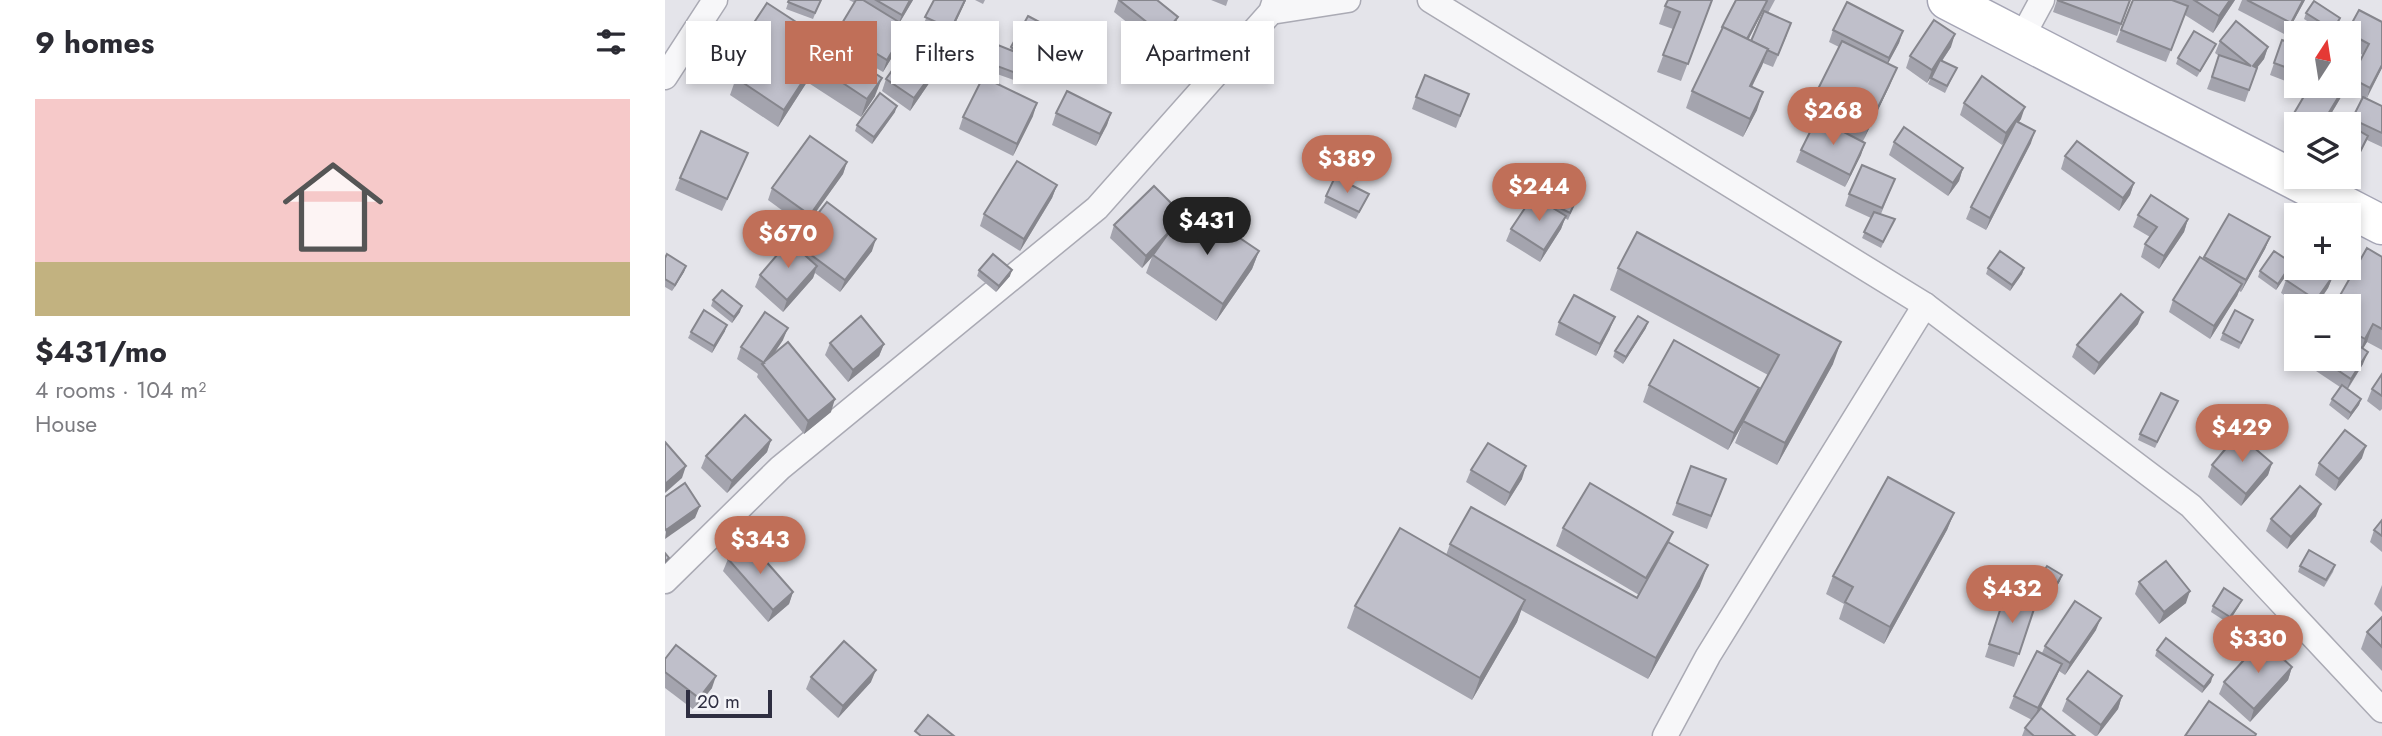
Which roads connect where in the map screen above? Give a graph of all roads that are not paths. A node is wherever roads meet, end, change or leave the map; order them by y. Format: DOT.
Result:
graph roads {
  1 [pos="715,0"];
  2 [pos="1348,0"];
  3 [pos="1430,0"];
  4 [pos="1947,0"];
  5 [pos="2042,0"];
  6 [pos="1273,6"];
  7 [pos="2022,37"];
  8 [pos="665,77"];
  9 [pos="2382,225"];
  10 [pos="1925,305"];
  11 [pos="665,581"];
  12 [pos="2382,710"];
  13 [pos="1665,736"];
  1 -- 8 [label="street"];
  2 -- 6 [label="street"];
  3 -- 10 [label="street"];
  4 -- 7 [label="main road"];
  5 -- 7 [label="street"];
  6 -- 11 [label="street"];
  7 -- 9 [label="main road"];
  10 -- 12 [label="street"];
  10 -- 13 [label="street"];
}
